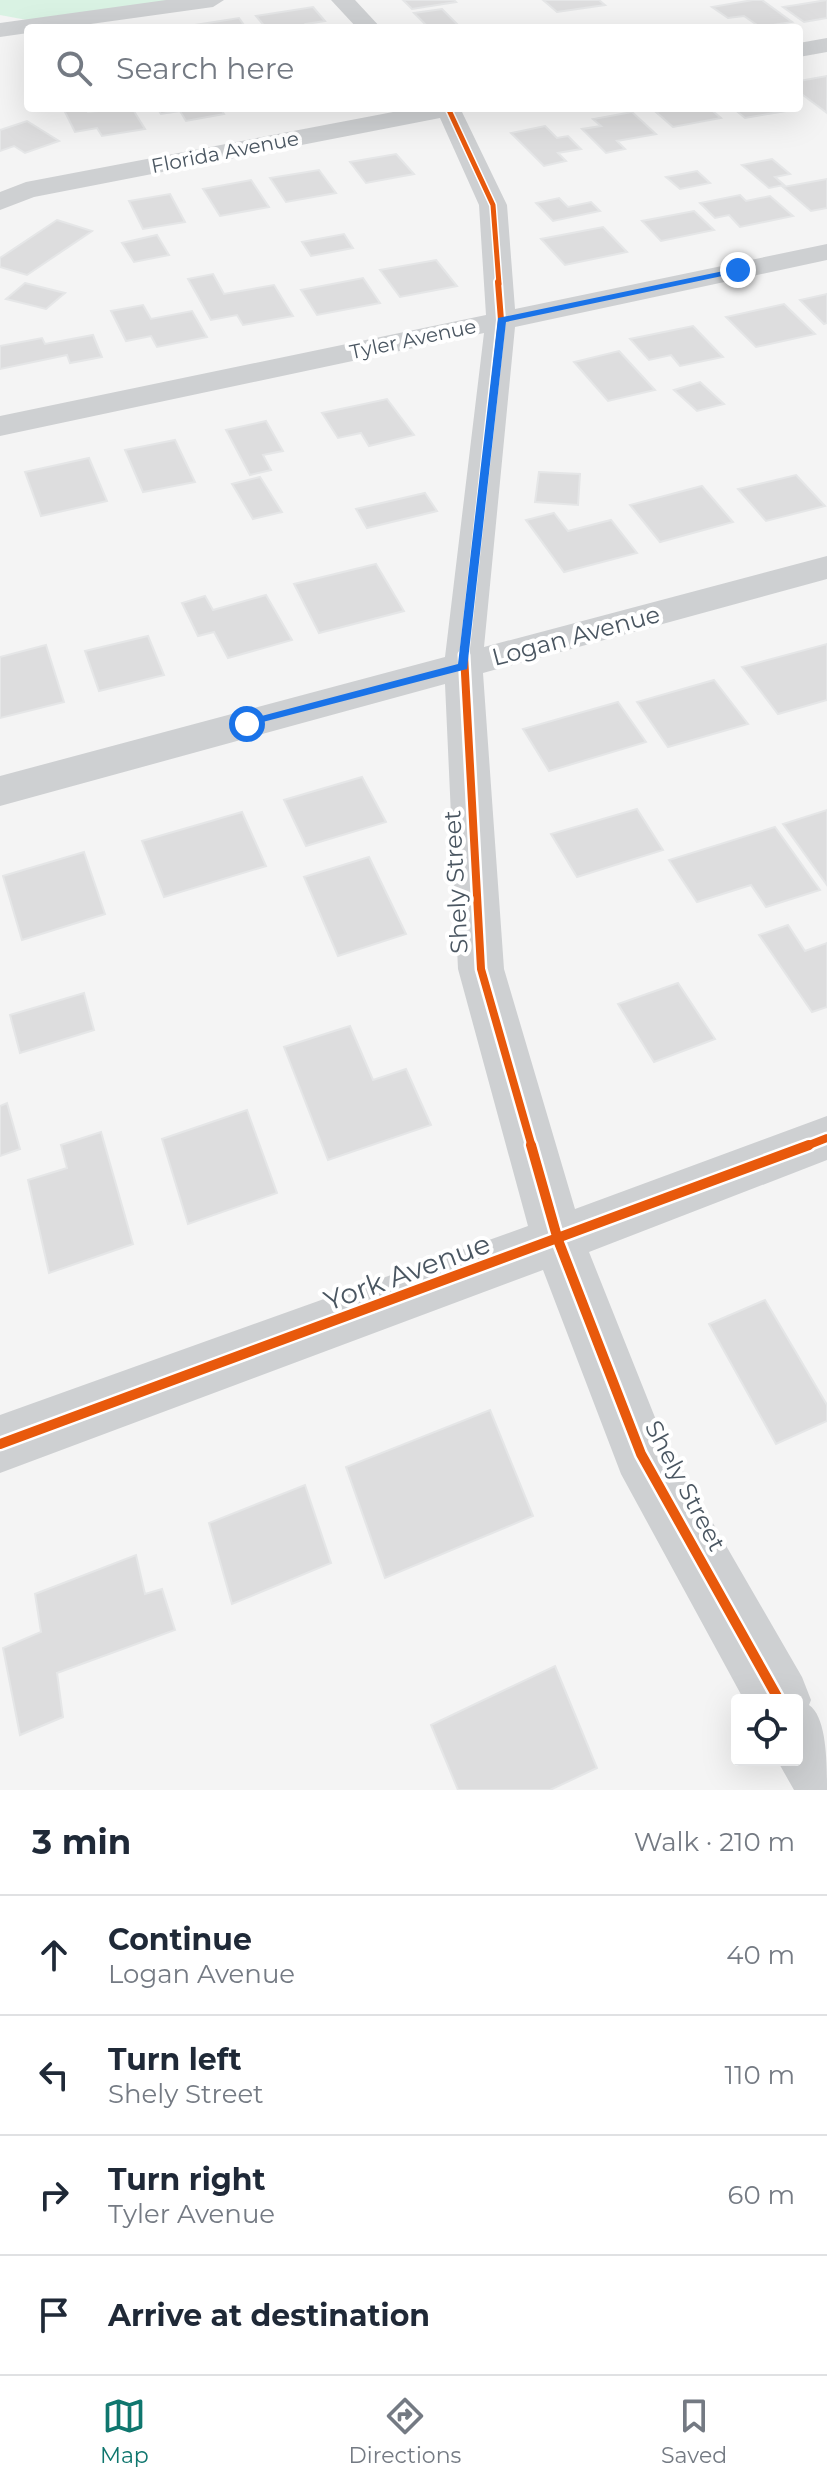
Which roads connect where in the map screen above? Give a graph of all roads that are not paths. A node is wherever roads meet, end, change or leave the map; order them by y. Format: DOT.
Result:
graph roads {
  1 [pos="213,0"];
  2 [pos="342,0"];
  3 [pos="43,24"];
  4 [pos="366,24"];
  5 [pos="24,27"];
  6 [pos="0,30"];
  7 [pos="827,45"];
  8 [pos="803,49"];
  9 [pos="429,112"];
  10 [pos="452,112"];
  11 [pos="0,202"];
  12 [pos="827,252"];
  13 [pos="501,320"];
  14 [pos="0,426"];
  15 [pos="827,567"];
  16 [pos="463,666"];
  17 [pos="0,791"];
  18 [pos="827,1138"];
  19 [pos="558,1240"];
  20 [pos="0,1444"];
  21 [pos="776,1694"];
  1 -- 3 [label="street"];
  2 -- 4 [label="street"];
  5 -- 6 [label="street"];
  7 -- 8 [label="street"];
  9 -- 11 [label="street, Florida Avenue"];
  10 -- 13 [label="street, Shely Street"];
  12 -- 13 [label="street, Tyler Avenue"];
  13 -- 14 [label="street, Tyler Avenue"];
  13 -- 16 [label="street, Shely Street"];
  15 -- 16 [label="street, Logan Avenue"];
  16 -- 17 [label="street, Logan Avenue"];
  16 -- 19 [label="street, Shely Street"];
  18 -- 19 [label="street, York Avenue"];
  19 -- 20 [label="street, York Avenue"];
  19 -- 21 [label="street, Shely Street"];
}
